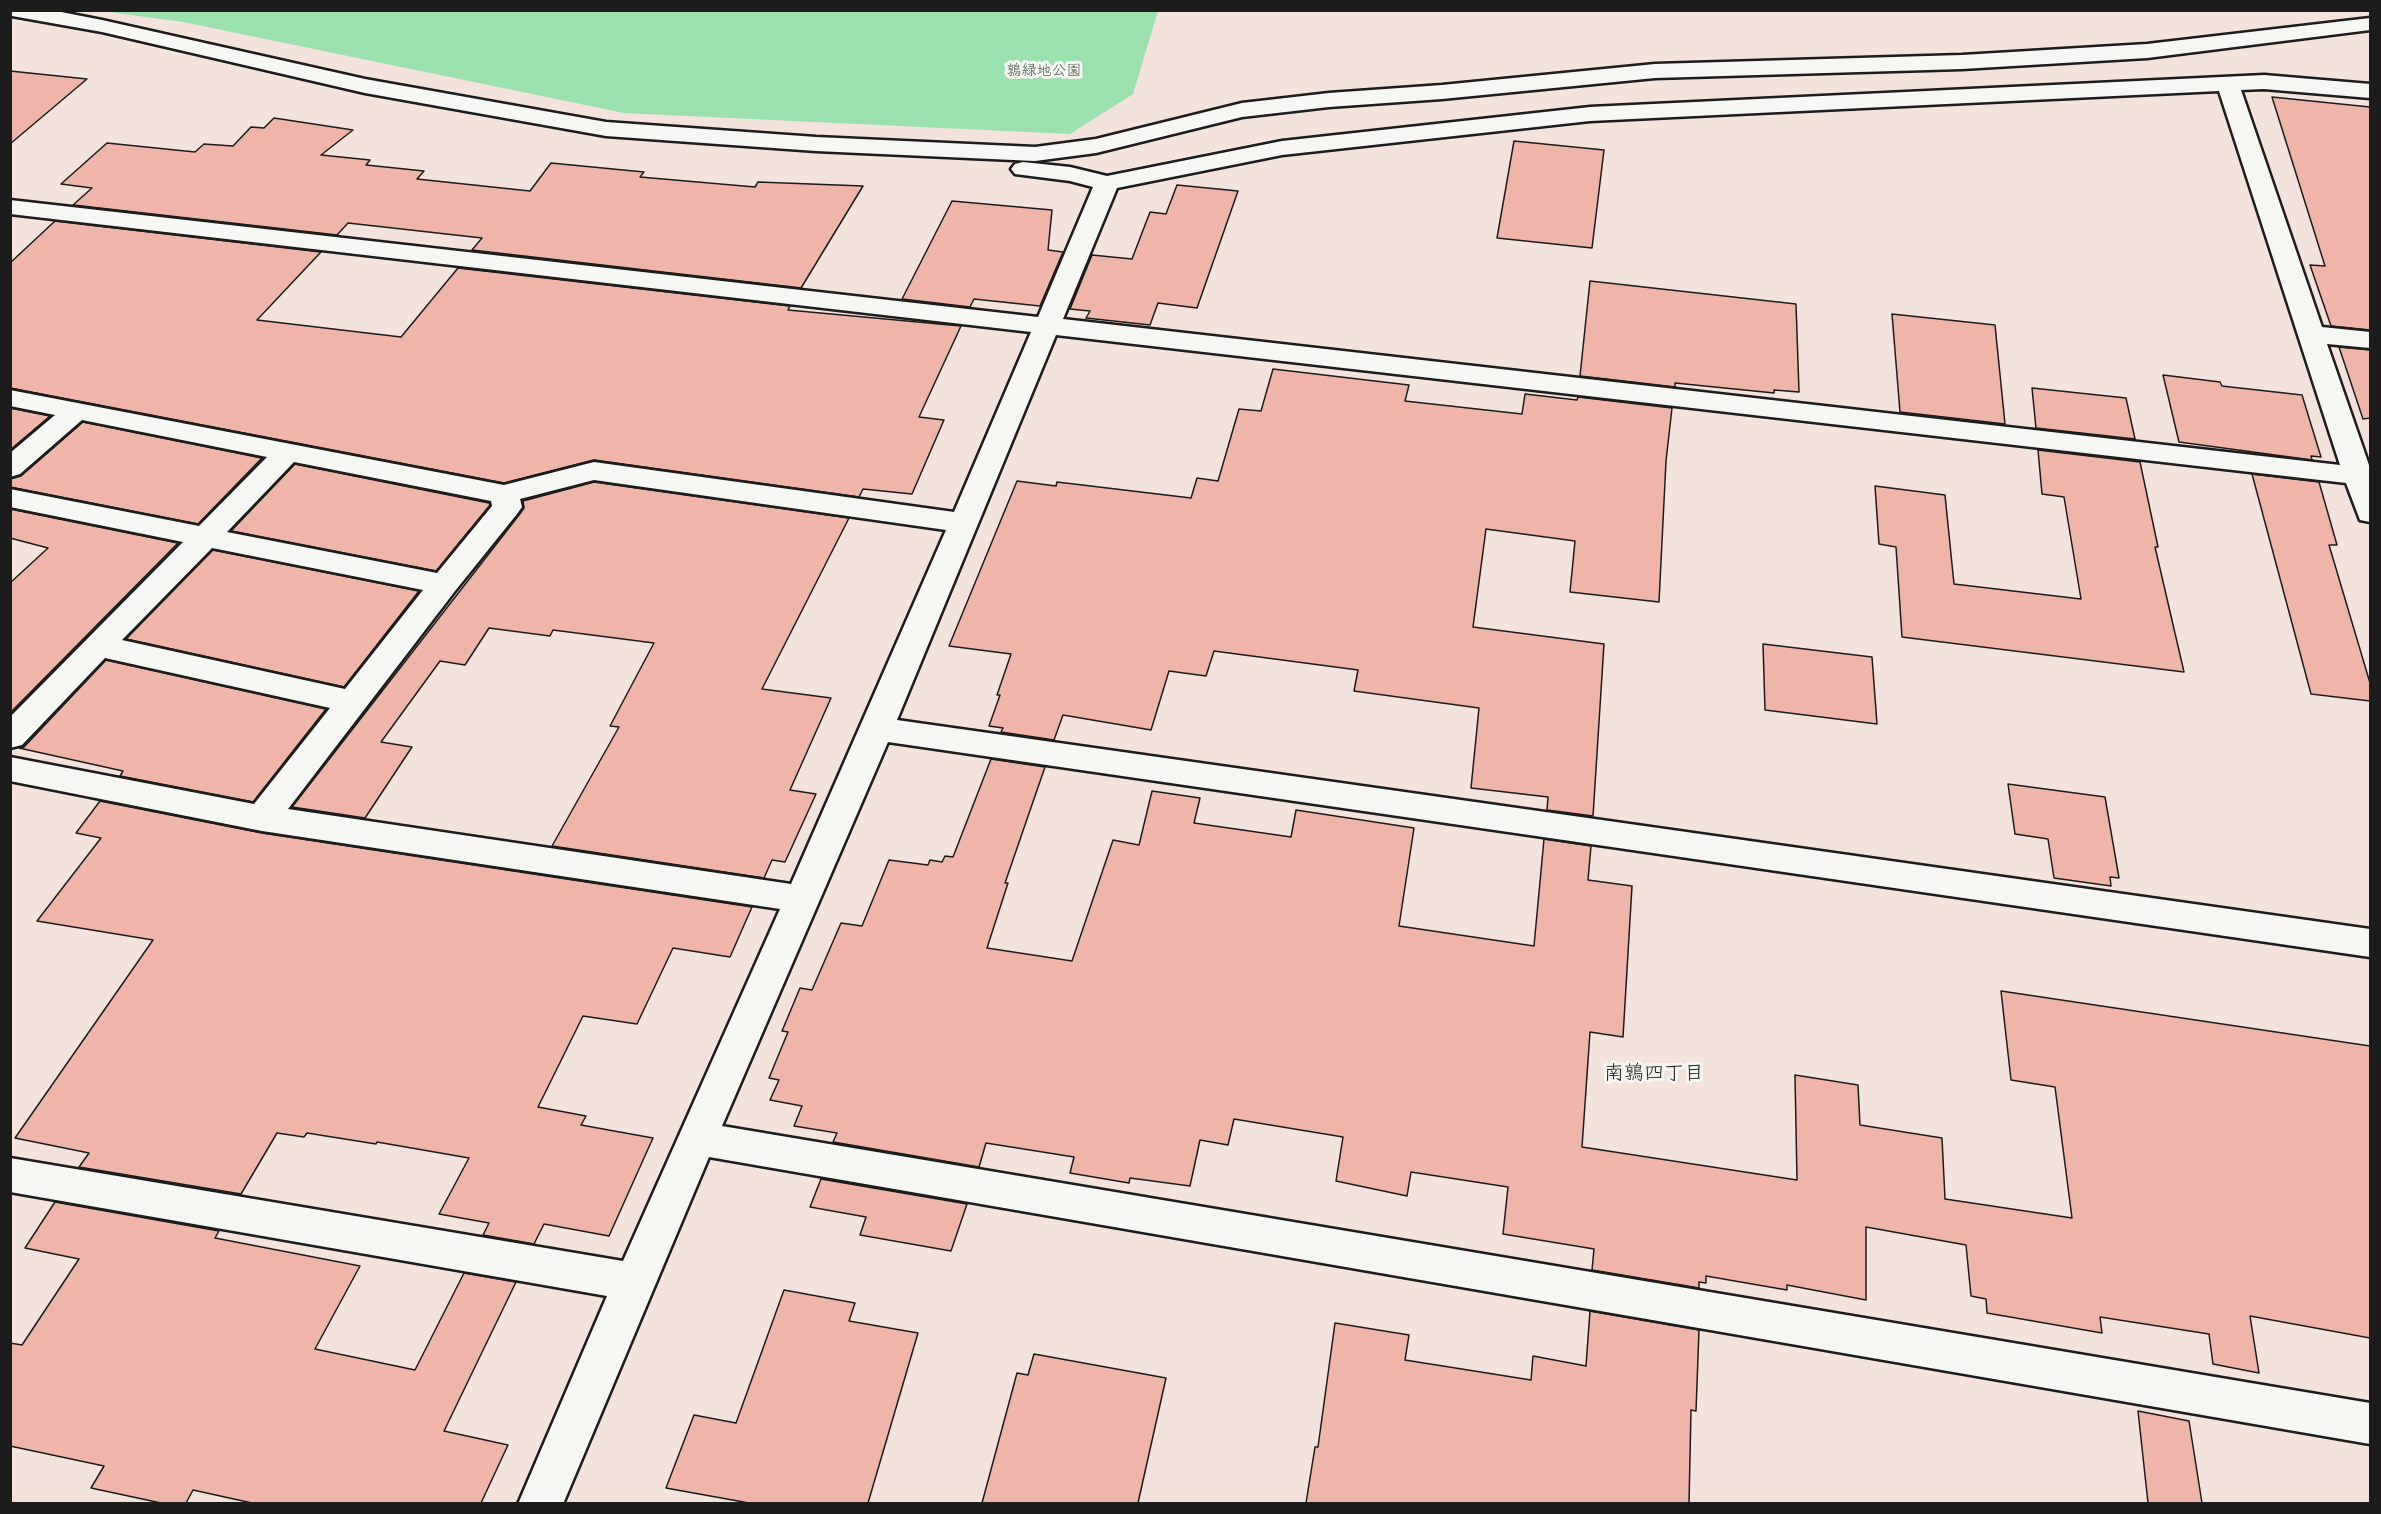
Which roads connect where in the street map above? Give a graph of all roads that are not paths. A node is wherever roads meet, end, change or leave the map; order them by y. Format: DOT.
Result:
graph roads {
  1 [pos="12,10"];
  2 [pos="2370,24"];
  3 [pos="2228,84"];
  4 [pos="2370,91"];
  5 [pos="1329,100"];
  6 [pos="887,148"];
  7 [pos="1154,172"];
  8 [pos="1107,183"];
  9 [pos="10,207"];
  10 [pos="1046,326"];
  11 [pos="2311,334"];
  12 [pos="2370,340"];
  13 [pos="10,398"];
  14 [pos="76,411"];
  15 [pos="288,452"];
  16 [pos="10,468"];
  17 [pos="2364,476"];
  18 [pos="504,494"];
  19 [pos="10,498"];
  20 [pos="2370,513"];
  21 [pos="964,522"];
  22 [pos="205,537"];
  23 [pos="444,584"];
  24 [pos="99,646"];
  25 [pos="353,702"];
  26 [pos="877,729"];
  27 [pos="10,737"];
  28 [pos="10,770"];
  29 [pos="262,818"];
  30 [pos="802,900"];
  31 [pos="2370,943"];
  32 [pos="697,1138"];
  33 [pos="10,1175"];
  34 [pos="634,1282"];
  35 [pos="2370,1424"];
  36 [pos="540,1503"];
  1 -- 6 [label="street"];
  2 -- 5 [label="street"];
  3 -- 4 [label="street"];
  3 -- 7 [label="street"];
  3 -- 11 [label="street"];
  5 -- 6 [label="street"];
  5 -- 7 [label="street"];
  6 -- 8 [label="street"];
  7 -- 8 [label="street"];
  8 -- 10 [label="street"];
  9 -- 10 [label="street"];
  10 -- 17 [label="street"];
  10 -- 21 [label="street"];
  11 -- 12 [label="street"];
  11 -- 17 [label="street"];
  13 -- 14 [label="street"];
  14 -- 15 [label="street"];
  14 -- 16 [label="street"];
  15 -- 18 [label="street"];
  15 -- 22 [label="street"];
  17 -- 20 [label="street"];
  18 -- 21 [label="street"];
  18 -- 23 [label="street"];
  19 -- 22 [label="street"];
  21 -- 26 [label="street"];
  22 -- 23 [label="street"];
  22 -- 24 [label="street"];
  23 -- 25 [label="street"];
  24 -- 25 [label="street"];
  24 -- 27 [label="street"];
  25 -- 29 [label="street"];
  26 -- 30 [label="street"];
  26 -- 31 [label="street"];
  28 -- 29 [label="street"];
  29 -- 30 [label="street"];
  30 -- 32 [label="street"];
  32 -- 34 [label="street"];
  32 -- 35 [label="street"];
  33 -- 34 [label="street"];
  34 -- 36 [label="street"];
}
